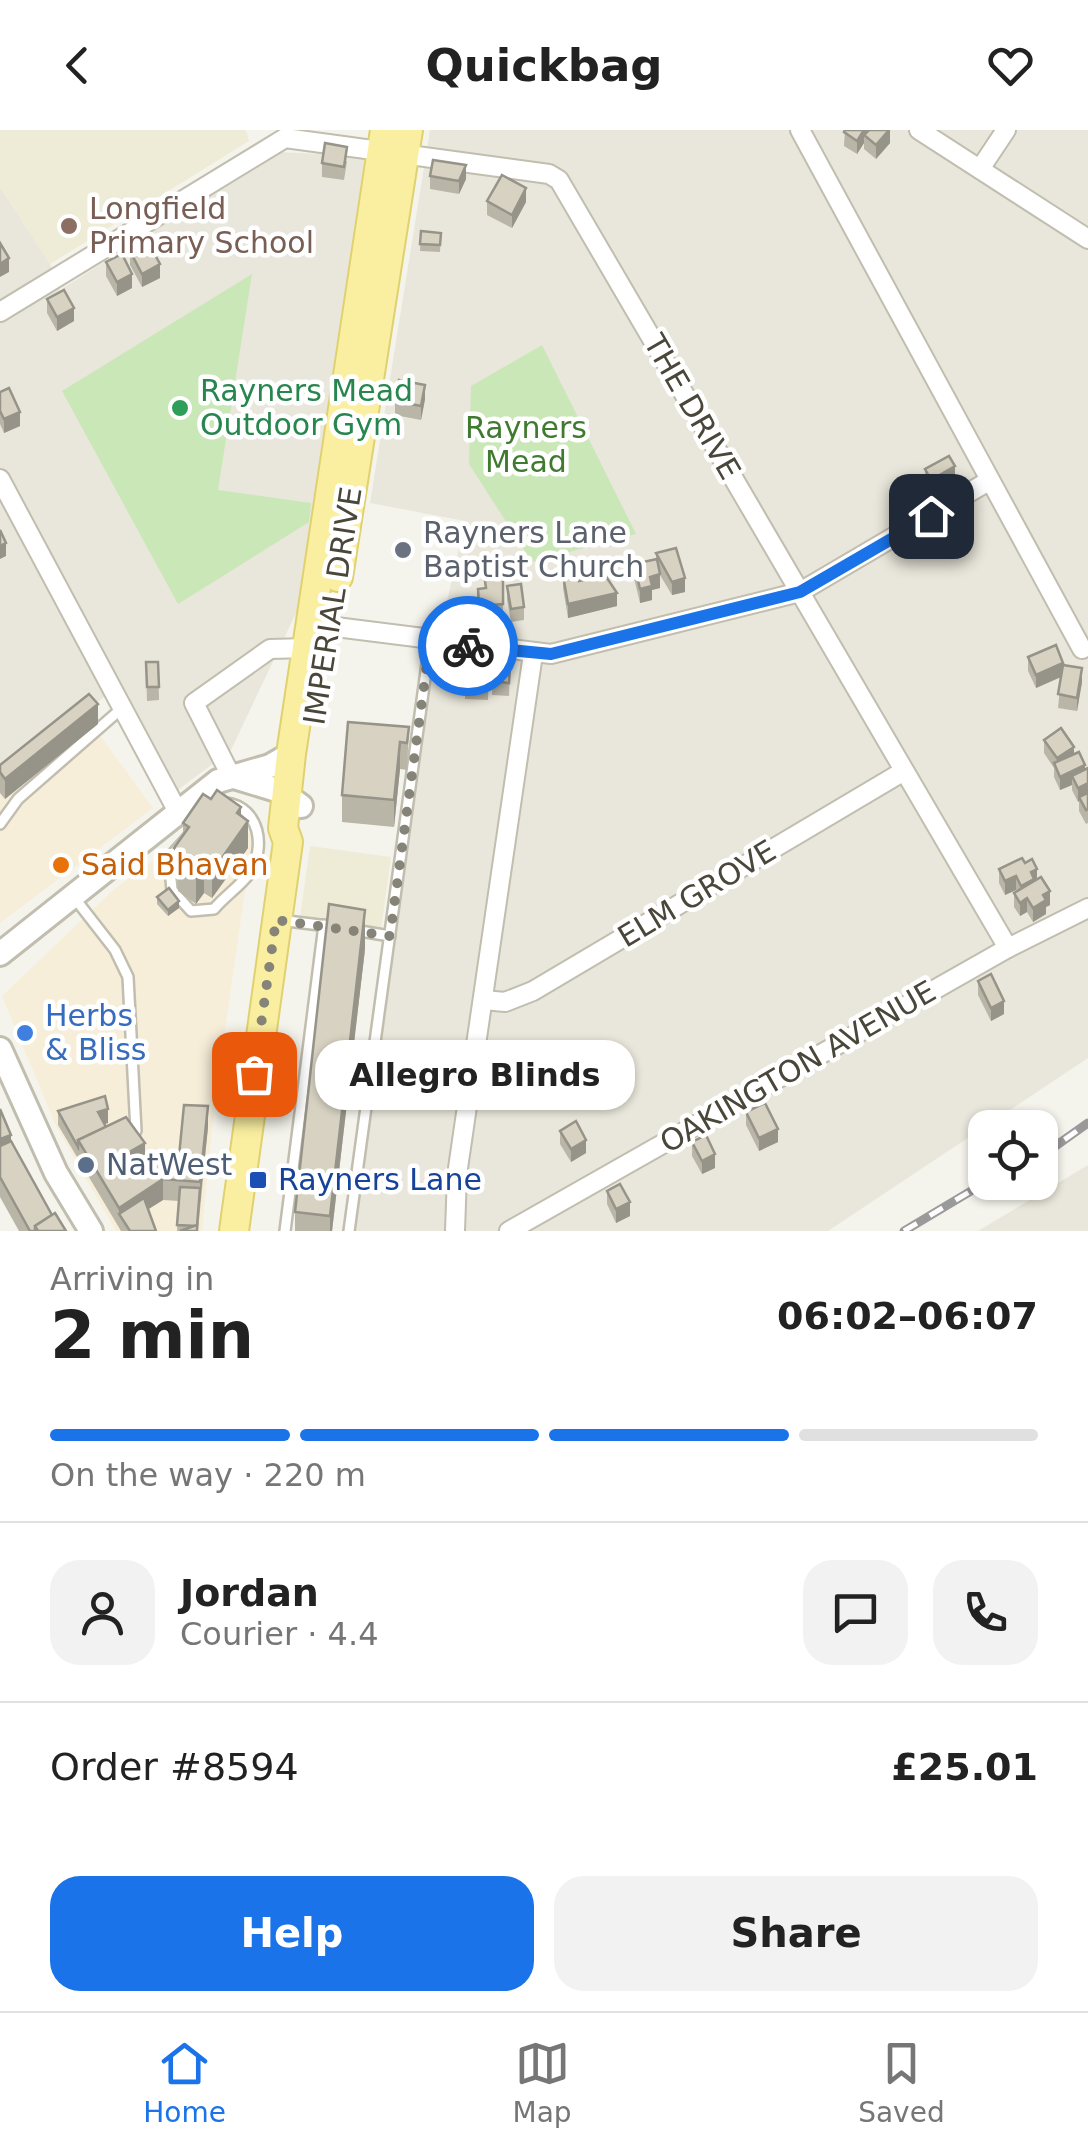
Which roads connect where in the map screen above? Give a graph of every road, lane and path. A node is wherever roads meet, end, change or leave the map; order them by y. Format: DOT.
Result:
graph roads {
  1 [pos="800,130"];
  2 [pos="919,130"];
  3 [pos="1006,130"];
  4 [pos="285,134"];
  5 [pos="395,141"];
  6 [pos="980,169"];
  7 [pos="1088,239"];
  8 [pos="0,312"];
  9 [pos="0,480"];
  10 [pos="987,482"];
  11 [pos="800,592"];
  12 [pos="316,633"];
  13 [pos="430,642"];
  14 [pos="1082,650"];
  15 [pos="533,654"];
  16 [pos="121,709"];
  17 [pos="292,754"];
  18 [pos="904,771"];
  19 [pos="231,776"];
  20 [pos="294,800"];
  21 [pos="178,812"];
  22 [pos="0,824"];
  23 [pos="145,838"];
  24 [pos="169,858"];
  25 [pos="73,895"];
  26 [pos="1088,908"];
  27 [pos="276,920"];
  28 [pos="324,925"];
  29 [pos="390,936"];
  30 [pos="1008,948"];
  31 [pos="0,954"];
  32 [pos="484,1000"];
  33 [pos="0,1049"];
  34 [pos="136,1131"];
  35 [pos="91,1231"];
  36 [pos="234,1231"];
  37 [pos="285,1231"];
  38 [pos="350,1231"];
  39 [pos="455,1231"];
  40 [pos="510,1231"];
  1 -- 10 [label="street"];
  2 -- 6 [label="street"];
  3 -- 6 [label="street"];
  4 -- 5 [label="street"];
  4 -- 8 [label="street"];
  5 -- 11 [label="street, THE DRIVE"];
  5 -- 12 [label="main road, IMPERIAL DRIVE"];
  6 -- 7 [label="street"];
  9 -- 16 [label="street"];
  10 -- 11 [label="street"];
  10 -- 14 [label="street"];
  11 -- 15 [label="street"];
  11 -- 18 [label="street, THE DRIVE"];
  12 -- 13 [label="street"];
  12 -- 17 [label="main road, IMPERIAL DRIVE"];
  12 -- 19 [label="street"];
  12 -- 20 [label="main road, IMPERIAL DRIVE"];
  13 -- 15 [label="street"];
  13 -- 29 [label="lane"];
  15 -- 32 [label="street"];
  16 -- 21 [label="street"];
  16 -- 22 [label="lane"];
  17 -- 19 [label="street"];
  17 -- 20 [label="main road, IMPERIAL DRIVE"];
  18 -- 30 [label="street, THE DRIVE"];
  18 -- 32 [label="street, ELM GROVE"];
  19 -- 20 [label="street"];
  19 -- 21 [label="street"];
  20 -- 27 [label="main road, IMPERIAL DRIVE"];
  21 -- 23 [label="street"];
  23 -- 24 [label="lane"];
  23 -- 25 [label="street"];
  24 -- 24 [label="lane"];
  25 -- 31 [label="street"];
  25 -- 34 [label="lane"];
  26 -- 30 [label="street, OAKINGTON AVENUE"];
  27 -- 28 [label="lane"];
  27 -- 36 [label="main road, IMPERIAL DRIVE"];
  28 -- 29 [label="lane"];
  28 -- 37 [label="lane"];
  29 -- 38 [label="lane"];
  30 -- 40 [label="street, OAKINGTON AVENUE"];
  32 -- 39 [label="street"];
  33 -- 35 [label="street"];
}
